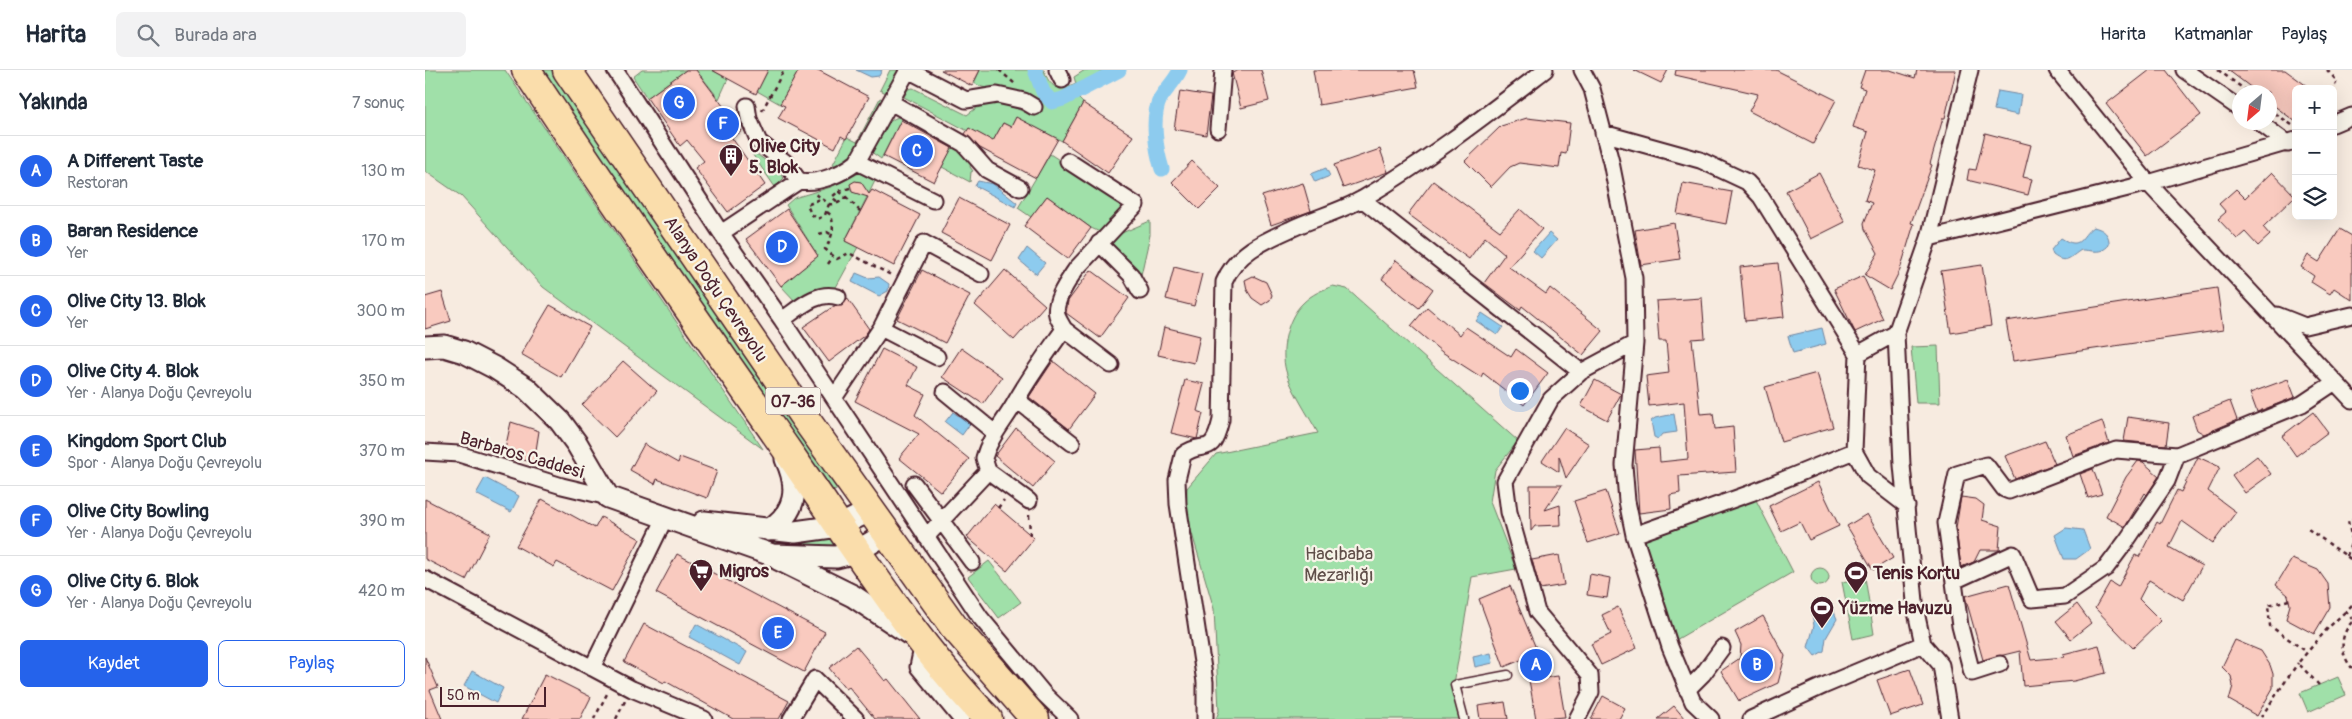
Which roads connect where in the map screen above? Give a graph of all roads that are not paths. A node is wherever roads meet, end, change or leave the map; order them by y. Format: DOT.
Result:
graph roads {
  1 [pos="527,70"];
  2 [pos="567,70"];
  3 [pos="615,70"];
  4 [pos="1223,70"];
  5 [pos="1545,70"];
  6 [pos="1582,70"];
  7 [pos="1970,70"];
  8 [pos="2057,70"];
  9 [pos="2184,70"];
  10 [pos="892,103"];
  11 [pos="2232,103"];
  12 [pos="747,106"];
  13 [pos="1034,108"];
  14 [pos="2352,116"];
  15 [pos="2337,122"];
  16 [pos="1219,129"];
  17 [pos="2272,130"];
  18 [pos="1603,133"];
  19 [pos="2292,142"];
  20 [pos="1068,161"];
  21 [pos="857,162"];
  22 [pos="803,182"];
  23 [pos="2148,184"];
  24 [pos="1020,188"];
  25 [pos="1362,199"];
  26 [pos="933,200"];
  27 [pos="721,233"];
  28 [pos="1929,238"];
  29 [pos="1099,243"];
  30 [pos="981,274"];
  31 [pos="1140,291"];
  32 [pos="838,297"];
  33 [pos="2269,310"];
  34 [pos="2352,315"];
  35 [pos="782,320"];
  36 [pos="881,328"];
  37 [pos="1064,330"];
  38 [pos="1897,333"];
  39 [pos="1635,344"];
  40 [pos="425,347"];
  41 [pos="1858,354"];
  42 [pos="937,357"];
  43 [pos="1111,365"];
  44 [pos="1581,372"];
  45 [pos="2335,382"];
  46 [pos="945,392"];
  47 [pos="834,398"];
  48 [pos="1017,400"];
  49 [pos="2352,400"];
  50 [pos="995,433"];
  51 [pos="776,436"];
  52 [pos="1072,443"];
  53 [pos="1854,451"];
  54 [pos="425,452"];
  55 [pos="2177,455"];
  56 [pos="988,471"];
  57 [pos="913,484"];
  58 [pos="608,497"];
  59 [pos="1029,501"];
  60 [pos="1907,506"];
  61 [pos="871,510"];
  62 [pos="665,518"];
  63 [pos="943,522"];
  64 [pos="839,526"];
  65 [pos="769,530"];
  66 [pos="887,533"];
  67 [pos="1634,535"];
  68 [pos="926,538"];
  69 [pos="856,552"];
  70 [pos="771,555"];
  71 [pos="972,562"];
  72 [pos="425,579"];
  73 [pos="1954,581"];
  74 [pos="923,643"];
  75 [pos="1923,644"];
  76 [pos="1722,648"];
  77 [pos="2000,664"];
  78 [pos="592,668"];
  79 [pos="1508,675"];
  80 [pos="1687,690"];
  81 [pos="1954,716"];
  82 [pos="704,719"];
  83 [pos="791,719"];
  84 [pos="856,719"];
  85 [pos="961,719"];
  86 [pos="988,719"];
  87 [pos="1035,719"];
  88 [pos="1070,719"];
  89 [pos="1205,719"];
  90 [pos="1464,719"];
  91 [pos="1577,719"];
  92 [pos="1711,719"];
  93 [pos="1751,719"];
  1 -- 51 [label="highway, Alanya Doğu Çevreyolu / 07-36"];
  2 -- 61 [label="highway, Alanya Doğu Çevreyolu / 07-36"];
  3 -- 27 [label="street"];
  4 -- 16 [label="street"];
  5 -- 25 [label="street"];
  6 -- 18 [label="street"];
  7 -- 28 [label="street"];
  8 -- 23 [label="street"];
  9 -- 11 [label="street"];
  10 -- 13 [label="street"];
  10 -- 21 [label="street"];
  10 -- 24 [label="street"];
  12 -- 22 [label="street"];
  14 -- 15 [label="street"];
  17 -- 19 [label="street"];
  18 -- 39 [label="street"];
  18 -- 41 [label="street"];
  19 -- 23 [label="street"];
  20 -- 29 [label="street"];
  21 -- 22 [label="street"];
  21 -- 26 [label="street"];
  22 -- 27 [label="street"];
  23 -- 28 [label="street"];
  23 -- 33 [label="street"];
  25 -- 44 [label="street"];
  25 -- 89 [label="street"];
  27 -- 35 [label="street"];
  28 -- 38 [label="street"];
  29 -- 31 [label="street"];
  29 -- 37 [label="street"];
  30 -- 36 [label="street"];
  32 -- 35 [label="street"];
  33 -- 34 [label="street"];
  33 -- 45 [label="street"];
  35 -- 47 [label="street"];
  36 -- 42 [label="street"];
  36 -- 47 [label="street"];
  37 -- 43 [label="street"];
  37 -- 48 [label="street"];
  38 -- 41 [label="street"];
  38 -- 60 [label="street"];
  39 -- 44 [label="street"];
  39 -- 67 [label="street"];
  40 -- 58 [label="street"];
  41 -- 53 [label="street"];
  44 -- 91 [label="street"];
  45 -- 49 [label="street"];
  45 -- 55 [label="street"];
  46 -- 50 [label="street"];
  47 -- 68 [label="street"];
  48 -- 50 [label="street"];
  48 -- 52 [label="street"];
  50 -- 56 [label="street"];
  51 -- 64 [label="highway, Alanya Doğu Çevreyolu / 07-36"];
  51 -- 65 [label="street"];
  53 -- 60 [label="street"];
  53 -- 67 [label="street"];
  54 -- 58 [label="street, Barbaros Caddesi"];
  55 -- 73 [label="street"];
  55 -- 73 [label="street"];
  56 -- 59 [label="street"];
  56 -- 63 [label="street"];
  57 -- 63 [label="street"];
  58 -- 62 [label="street"];
  60 -- 75 [label="street"];
  61 -- 64 [label="street"];
  61 -- 66 [label="highway, Alanya Doğu Çevreyolu / 07-36"];
  62 -- 65 [label="street"];
  62 -- 70 [label="street"];
  62 -- 78 [label="street"];
  63 -- 68 [label="street"];
  63 -- 71 [label="street"];
  64 -- 65 [label="street"];
  64 -- 69 [label="highway, Alanya Doğu Çevreyolu / 07-36"];
  66 -- 69 [label="street"];
  66 -- 87 [label="highway, Alanya Doğu Çevreyolu / 07-36"];
  67 -- 80 [label="street"];
  68 -- 88 [label="street"];
  69 -- 70 [label="street"];
  69 -- 74 [label="highway, Alanya Doğu Çevreyolu / 07-36"];
  70 -- 74 [label="street"];
  72 -- 78 [label="street"];
  73 -- 77 [label="street"];
  74 -- 85 [label="street"];
  74 -- 86 [label="highway, Alanya Doğu Çevreyolu / 07-36"];
  75 -- 81 [label="street"];
  75 -- 93 [label="street"];
  76 -- 80 [label="street"];
  78 -- 82 [label="street"];
  79 -- 90 [label="lane"];
  80 -- 92 [label="street"];
  83 -- 84 [label="street"];
}
